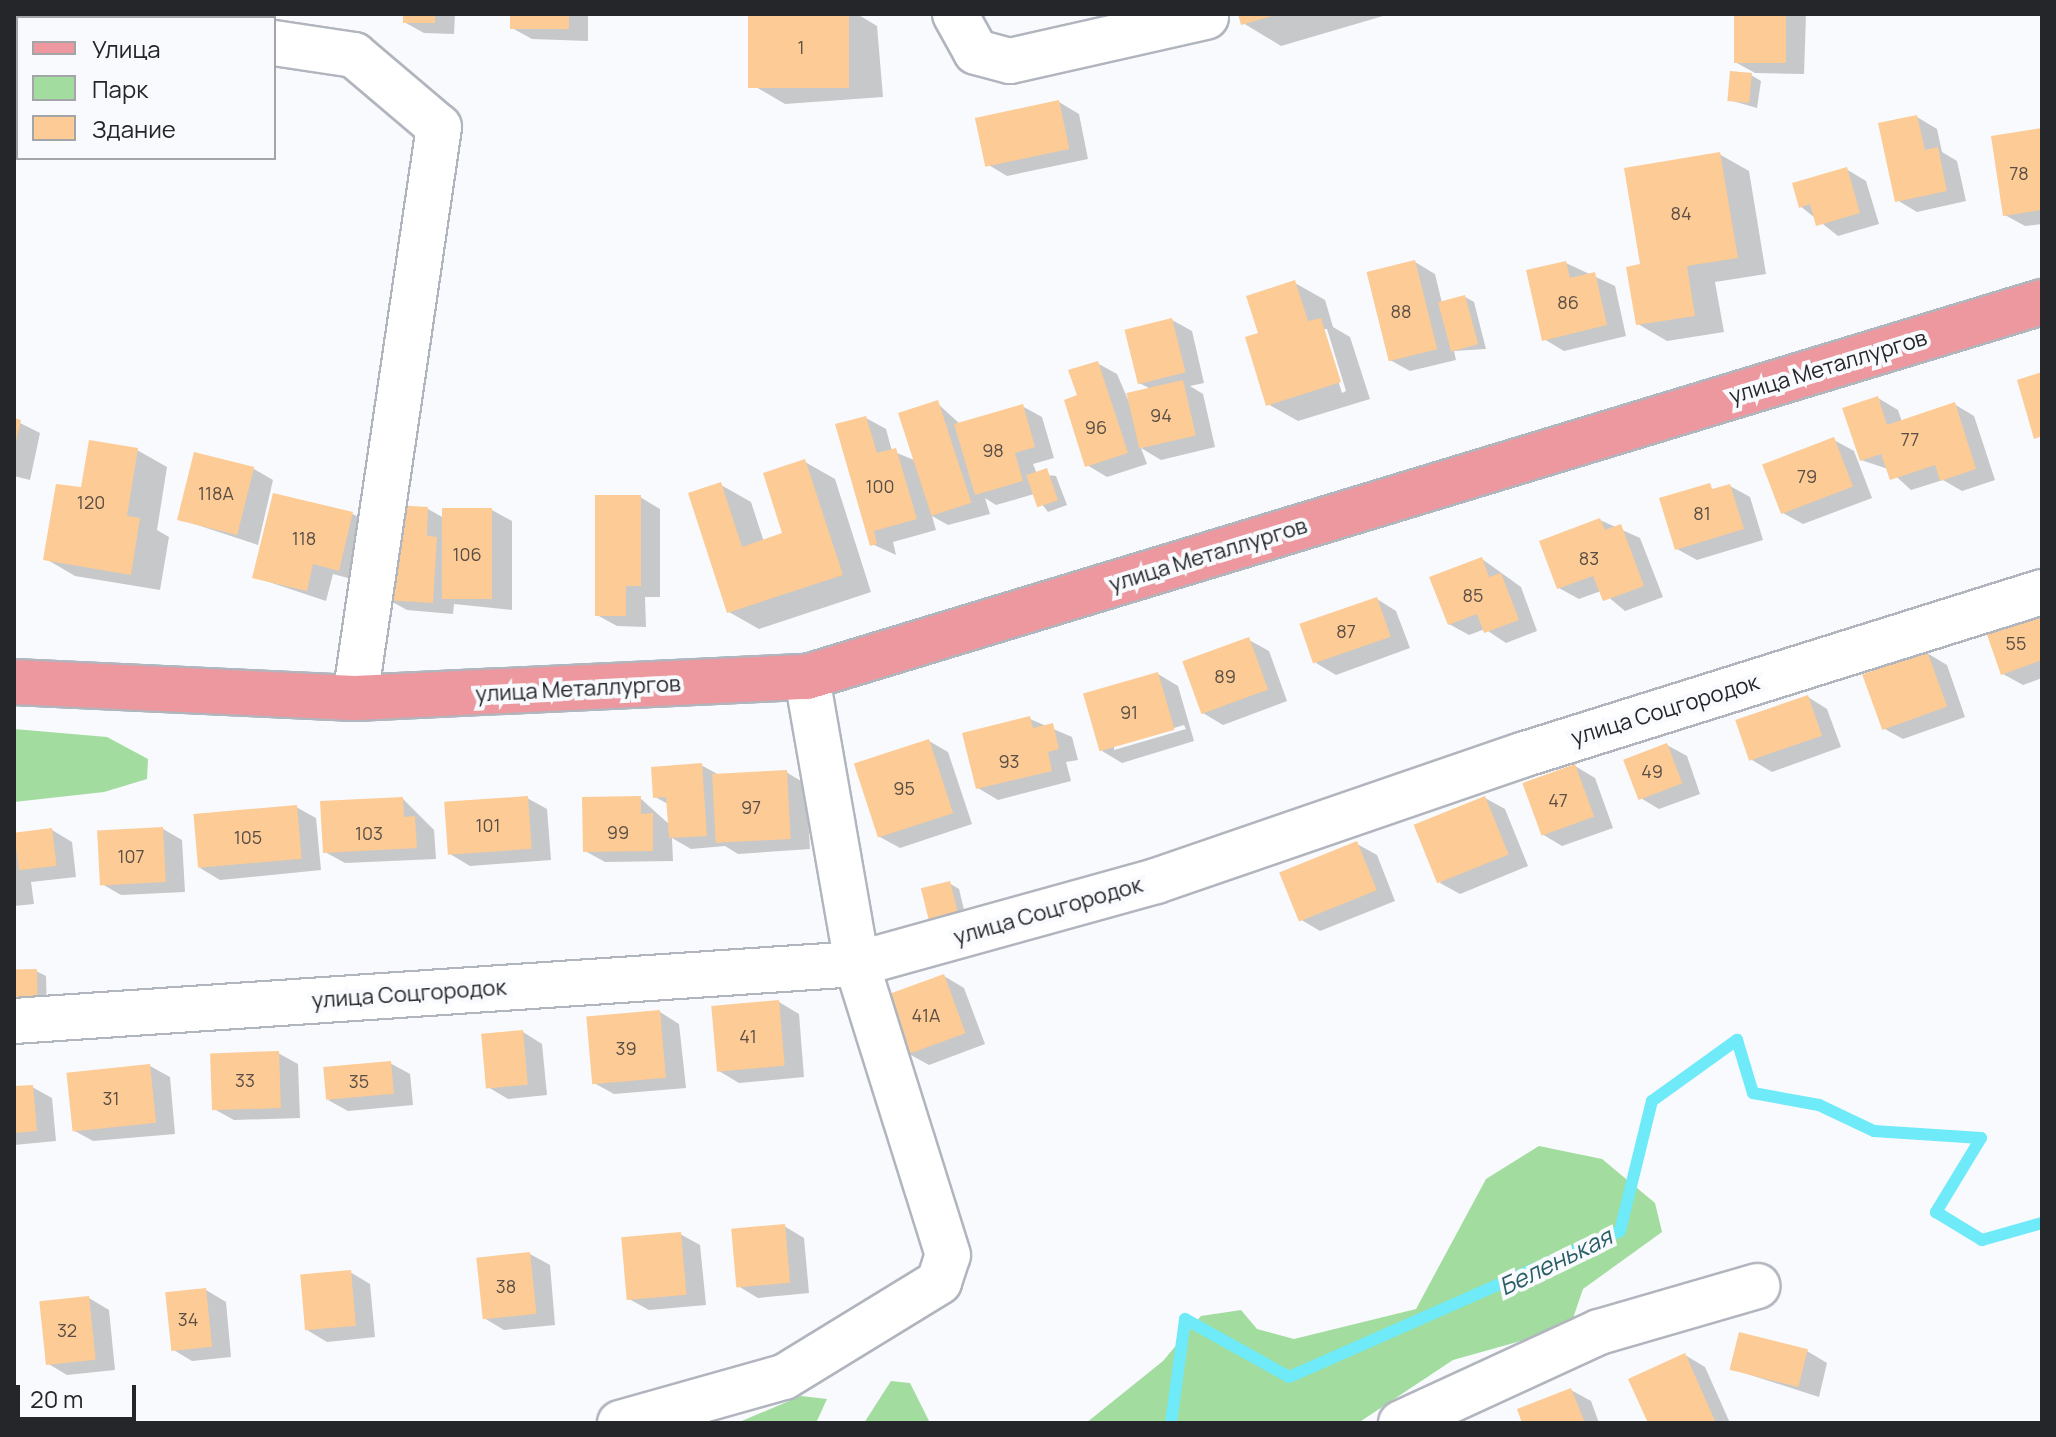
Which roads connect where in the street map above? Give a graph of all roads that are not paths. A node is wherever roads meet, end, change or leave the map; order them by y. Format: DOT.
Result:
graph roads {
  1 [pos="955,14"];
  2 [pos="1206,17"];
  3 [pos="276,43"];
  4 [pos="2042,302"];
  5 [pos="2042,592"];
  6 [pos="807,677"];
  7 [pos="14,682"];
  8 [pos="355,698"];
  9 [pos="857,964"];
  10 [pos="14,1021"];
  11 [pos="1757,1286"];
  12 [pos="620,1423"];
  13 [pos="1401,1423"];
  1 -- 2 [label="street"];
  3 -- 8 [label="street"];
  4 -- 6 [label="main road, улица Металлургов"];
  5 -- 9 [label="street, улица Соцгородок"];
  6 -- 8 [label="main road, улица Металлургов"];
  6 -- 9 [label="street"];
  7 -- 8 [label="main road, улица Металлургов"];
  9 -- 10 [label="street, улица Соцгородок"];
  9 -- 12 [label="street"];
  11 -- 13 [label="street"];
}
